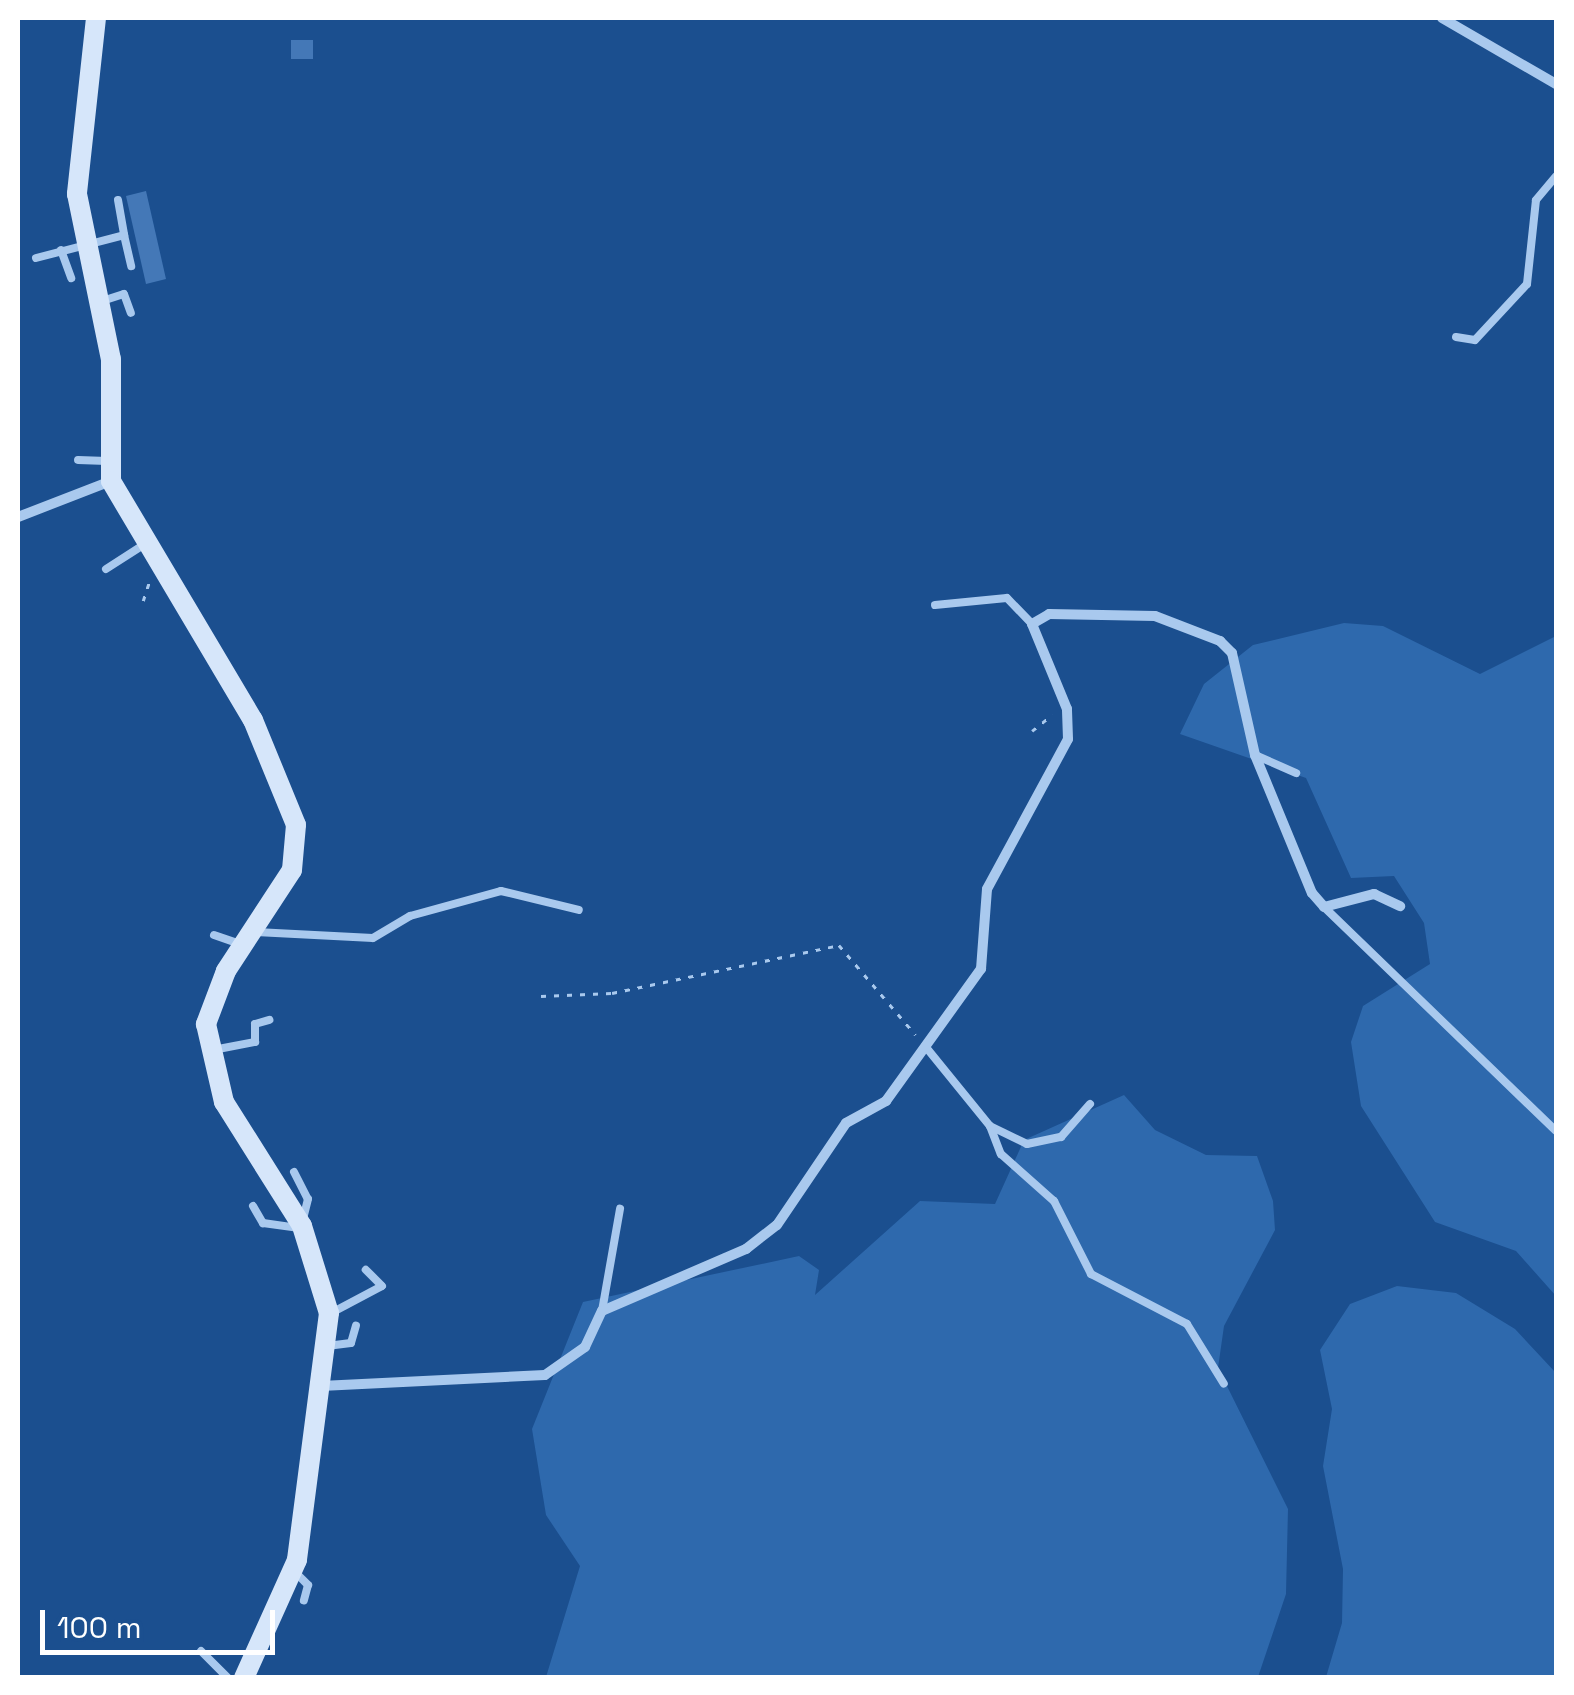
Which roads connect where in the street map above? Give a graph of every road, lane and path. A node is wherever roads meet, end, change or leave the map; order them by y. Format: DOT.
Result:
graph roads {
  1 [pos="96,18"];
  2 [pos="1442,18"];
  3 [pos="1556,84"];
  4 [pos="1556,176"];
  5 [pos="118,200"];
  6 [pos="124,235"];
  7 [pos="86,242"];
  8 [pos="61,250"];
  9 [pos="36,258"];
  10 [pos="130,266"];
  11 [pos="71,278"];
  12 [pos="99,302"];
  13 [pos="131,313"];
  14 [pos="1456,338"];
  15 [pos="78,460"];
  16 [pos="111,471"];
  17 [pos="18,517"];
  18 [pos="145,544"];
  19 [pos="106,568"];
  20 [pos="164,576"];
  21 [pos="143,601"];
  22 [pos="936,605"];
  23 [pos="1032,624"];
  24 [pos="1068,709"];
  25 [pos="1032,730"];
  26 [pos="1254,755"];
  27 [pos="1296,773"];
  28 [pos="1400,906"];
  29 [pos="1324,907"];
  30 [pos="579,910"];
  31 [pos="214,936"];
  32 [pos="250,938"];
  33 [pos="541,996"];
  34 [pos="269,1020"];
  35 [pos="925,1046"];
  36 [pos="208,1051"];
  37 [pos="1090,1104"];
  38 [pos="990,1126"];
  39 [pos="1556,1131"];
  40 [pos="294,1172"];
  41 [pos="254,1206"];
  42 [pos="620,1209"];
  43 [pos="301,1223"];
  44 [pos="366,1270"];
  45 [pos="602,1312"];
  46 [pos="329,1313"];
  47 [pos="356,1326"];
  48 [pos="327,1346"];
  49 [pos="1224,1384"];
  50 [pos="321,1386"];
  51 [pos="294,1571"];
  52 [pos="304,1600"];
  53 [pos="201,1651"];
  54 [pos="228,1678"];
  55 [pos="244,1678"];
  1 -- 7 [label="street"];
  2 -- 3 [label="street"];
  4 -- 14 [label="lane"];
  5 -- 6 [label="lane"];
  6 -- 7 [label="lane"];
  6 -- 10 [label="lane"];
  7 -- 8 [label="lane"];
  7 -- 12 [label="street"];
  8 -- 9 [label="lane"];
  8 -- 11 [label="lane"];
  12 -- 13 [label="lane"];
  12 -- 16 [label="street"];
  15 -- 16 [label="lane"];
  16 -- 17 [label="street"];
  16 -- 18 [label="street"];
  18 -- 19 [label="lane"];
  18 -- 20 [label="street"];
  20 -- 21 [label="path"];
  20 -- 32 [label="street"];
  22 -- 23 [label="lane"];
  23 -- 24 [label="street"];
  23 -- 26 [label="street"];
  24 -- 25 [label="path"];
  24 -- 35 [label="street"];
  26 -- 27 [label="lane"];
  26 -- 29 [label="street"];
  28 -- 29 [label="street"];
  29 -- 39 [label="lane"];
  30 -- 32 [label="lane"];
  31 -- 32 [label="lane"];
  32 -- 36 [label="street"];
  33 -- 35 [label="path"];
  34 -- 36 [label="lane"];
  35 -- 38 [label="lane"];
  35 -- 45 [label="street"];
  36 -- 43 [label="street"];
  37 -- 38 [label="lane"];
  38 -- 49 [label="lane"];
  40 -- 43 [label="lane"];
  41 -- 43 [label="lane"];
  42 -- 45 [label="lane"];
  43 -- 46 [label="street"];
  44 -- 46 [label="lane"];
  45 -- 50 [label="street"];
  46 -- 48 [label="street"];
  47 -- 48 [label="lane"];
  48 -- 50 [label="street"];
  50 -- 51 [label="street"];
  51 -- 52 [label="lane"];
  51 -- 55 [label="street"];
  53 -- 54 [label="lane"];
}
